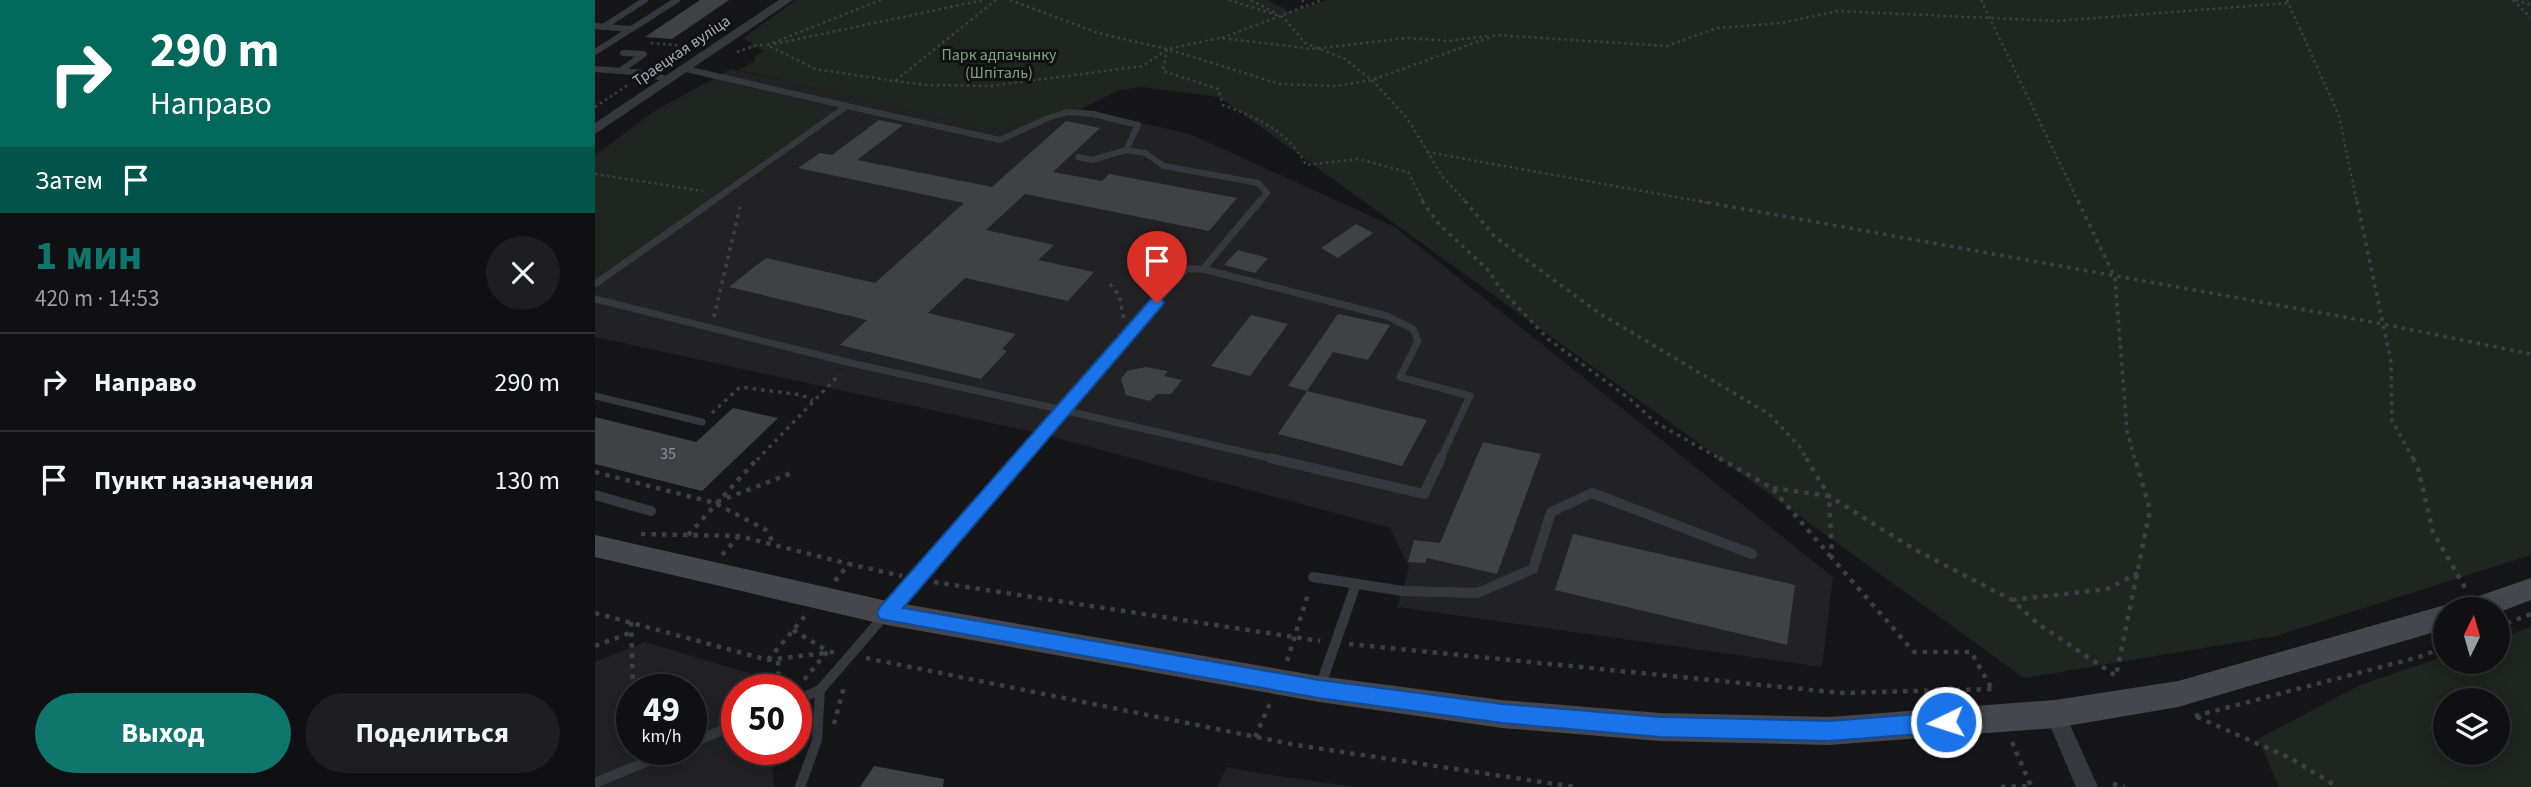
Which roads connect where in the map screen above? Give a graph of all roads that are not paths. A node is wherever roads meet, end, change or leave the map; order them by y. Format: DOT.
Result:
graph roads {
  1 [pos="645,0"];
  2 [pos="677,0"];
  3 [pos="787,0"];
  4 [pos="595,26"];
  5 [pos="603,27"];
  6 [pos="631,29"];
  7 [pos="595,52"];
  8 [pos="623,52"];
  9 [pos="595,69"];
  10 [pos="686,69"];
  11 [pos="621,71"];
  12 [pos="669,79"];
  13 [pos="847,106"];
  14 [pos="595,130"];
  15 [pos="1126,150"];
  16 [pos="1079,157"];
  17 [pos="1203,269"];
  18 [pos="595,284"];
  19 [pos="595,299"];
  20 [pos="595,396"];
  21 [pos="1063,410"];
  22 [pos="702,422"];
  23 [pos="595,495"];
  24 [pos="651,511"];
  25 [pos="595,546"];
  26 [pos="1752,554"];
  27 [pos="1313,578"];
  28 [pos="1356,584"];
  29 [pos="2531,589"];
  30 [pos="2509,597"];
  31 [pos="887,613"];
  32 [pos="2433,620"];
  33 [pos="1319,689"];
  34 [pos="820,690"];
  35 [pos="812,693"];
  36 [pos="2055,714"];
  37 [pos="638,765"];
  38 [pos="595,783"];
  39 [pos="800,787"];
  40 [pos="2087,787"];
  1 -- 5 [label="lane"];
  2 -- 6 [label="lane"];
  3 -- 10 [label="street, Траецкая вуліца"];
  4 -- 5 [label="lane"];
  5 -- 6 [label="lane"];
  6 -- 7 [label="lane"];
  8 -- 11 [label="lane"];
  9 -- 11 [label="lane"];
  10 -- 12 [label="street, Траецкая вуліца"];
  10 -- 13 [label="lane"];
  11 -- 12 [label="lane"];
  12 -- 14 [label="street, Траецкая вуліца"];
  13 -- 15 [label="lane"];
  13 -- 18 [label="lane"];
  15 -- 16 [label="lane"];
  15 -- 17 [label="lane"];
  17 -- 21 [label="lane"];
  17 -- 21 [label="lane"];
  19 -- 21 [label="lane"];
  20 -- 22 [label="lane"];
  21 -- 31 [label="lane"];
  23 -- 24 [label="lane"];
  25 -- 31 [label="main road"];
  26 -- 28 [label="lane"];
  27 -- 28 [label="lane"];
  28 -- 33 [label="lane"];
  29 -- 30 [label="main road"];
  31 -- 33 [label="main road"];
  31 -- 34 [label="lane"];
  32 -- 36 [label="main road"];
  33 -- 36 [label="main road"];
  34 -- 35 [label="lane"];
  34 -- 39 [label="lane"];
  36 -- 40 [label="street"];
  37 -- 38 [label="lane"];
}
